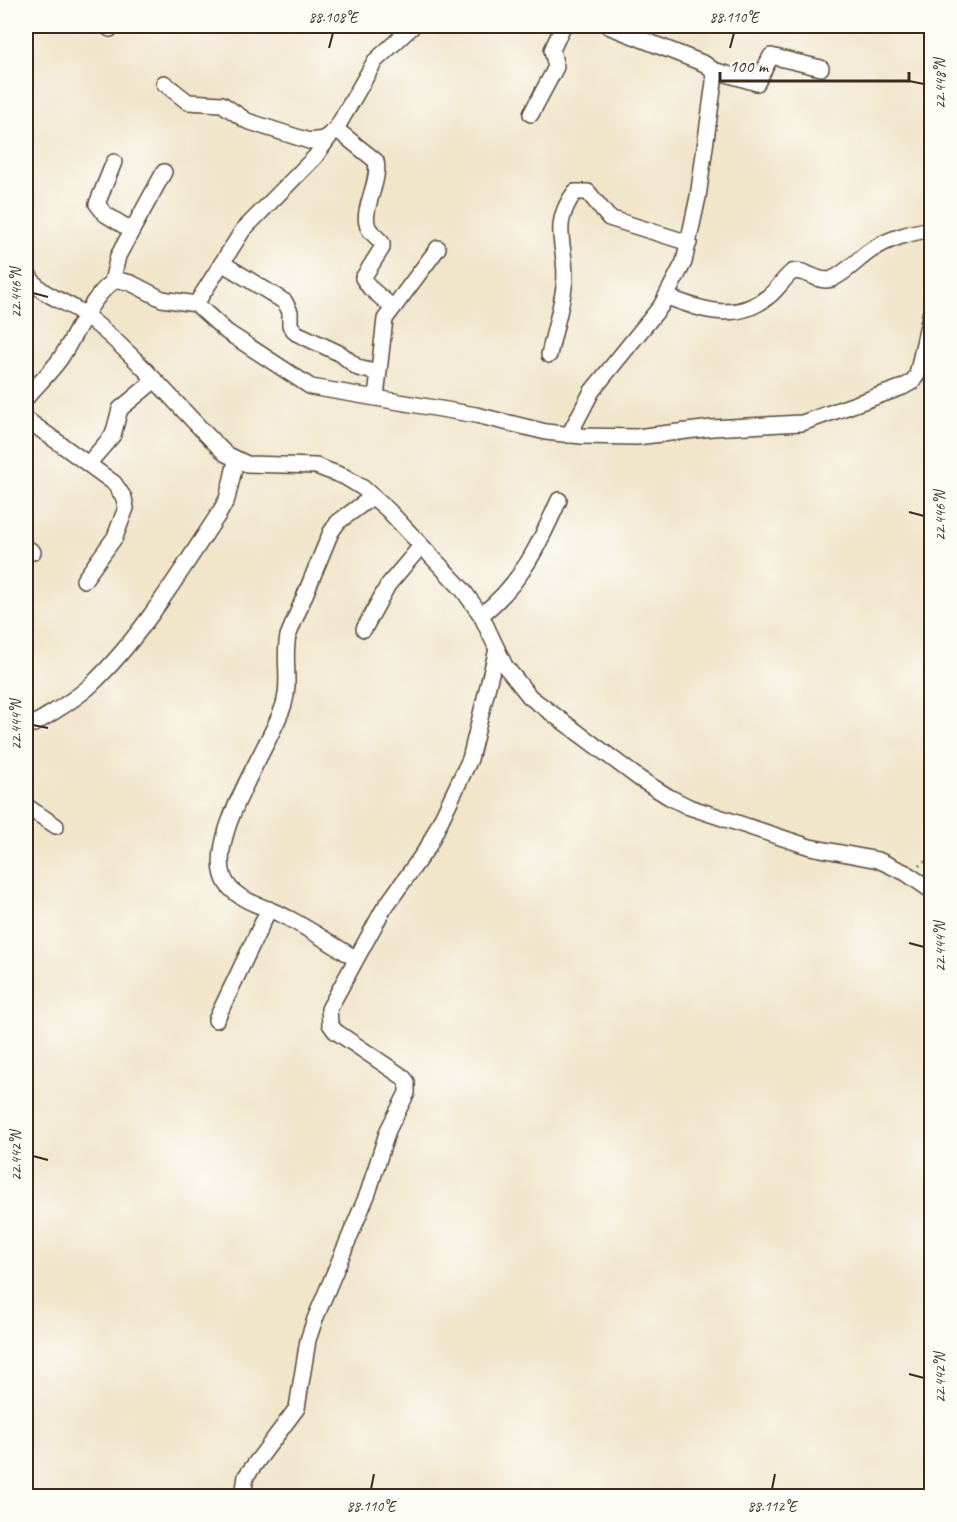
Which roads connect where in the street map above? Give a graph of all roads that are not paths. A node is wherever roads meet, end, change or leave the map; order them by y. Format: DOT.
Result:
graph roads {
  1 [pos="413,26"];
  2 [pos="563,26"];
  3 [pos="608,26"];
  4 [pos="821,68"];
  5 [pos="713,70"];
  6 [pos="164,83"];
  7 [pos="531,114"];
  8 [pos="333,132"];
  9 [pos="114,162"];
  10 [pos="164,172"];
  11 [pos="932,229"];
  12 [pos="131,230"];
  13 [pos="689,243"];
  14 [pos="438,248"];
  15 [pos="222,263"];
  16 [pos="26,269"];
  17 [pos="110,285"];
  18 [pos="667,297"];
  19 [pos="196,304"];
  20 [pos="392,307"];
  21 [pos="932,307"];
  22 [pos="89,311"];
  23 [pos="549,355"];
  24 [pos="378,373"];
  25 [pos="153,381"];
  26 [pos="376,397"];
  27 [pos="26,398"];
  28 [pos="26,419"];
  29 [pos="569,435"];
  30 [pos="236,461"];
  31 [pos="88,464"];
  32 [pos="372,497"];
  33 [pos="559,500"];
  34 [pos="421,546"];
  35 [pos="84,580"];
  36 [pos="481,615"];
  37 [pos="363,629"];
  38 [pos="497,649"];
  39 [pos="34,724"];
  40 [pos="26,806"];
  41 [pos="56,826"];
  42 [pos="932,891"];
  43 [pos="269,909"];
  44 [pos="355,958"];
  45 [pos="216,1020"];
  46 [pos="243,1497"];
  1 -- 8 [label="street"];
  2 -- 7 [label="street"];
  3 -- 5 [label="street"];
  4 -- 5 [label="street"];
  5 -- 13 [label="street"];
  6 -- 8 [label="street"];
  8 -- 15 [label="street"];
  8 -- 20 [label="street"];
  9 -- 12 [label="street"];
  10 -- 12 [label="street"];
  11 -- 18 [label="street"];
  12 -- 17 [label="street"];
  13 -- 18 [label="street"];
  13 -- 23 [label="street"];
  14 -- 20 [label="street"];
  15 -- 19 [label="street"];
  15 -- 24 [label="street"];
  16 -- 22 [label="street"];
  17 -- 19 [label="street"];
  17 -- 22 [label="street"];
  18 -- 29 [label="street"];
  19 -- 26 [label="street"];
  20 -- 24 [label="street"];
  21 -- 29 [label="street"];
  22 -- 25 [label="street"];
  22 -- 27 [label="street"];
  24 -- 26 [label="street"];
  25 -- 30 [label="street"];
  25 -- 31 [label="street"];
  26 -- 29 [label="street"];
  28 -- 31 [label="street"];
  30 -- 32 [label="street"];
  30 -- 39 [label="street"];
  31 -- 35 [label="street"];
  32 -- 34 [label="street"];
  32 -- 43 [label="street"];
  33 -- 36 [label="street"];
  34 -- 36 [label="street"];
  34 -- 37 [label="street"];
  36 -- 38 [label="street"];
  38 -- 42 [label="street"];
  38 -- 44 [label="street"];
  40 -- 41 [label="street"];
  43 -- 44 [label="street"];
  43 -- 45 [label="street"];
  44 -- 46 [label="street"];
}
